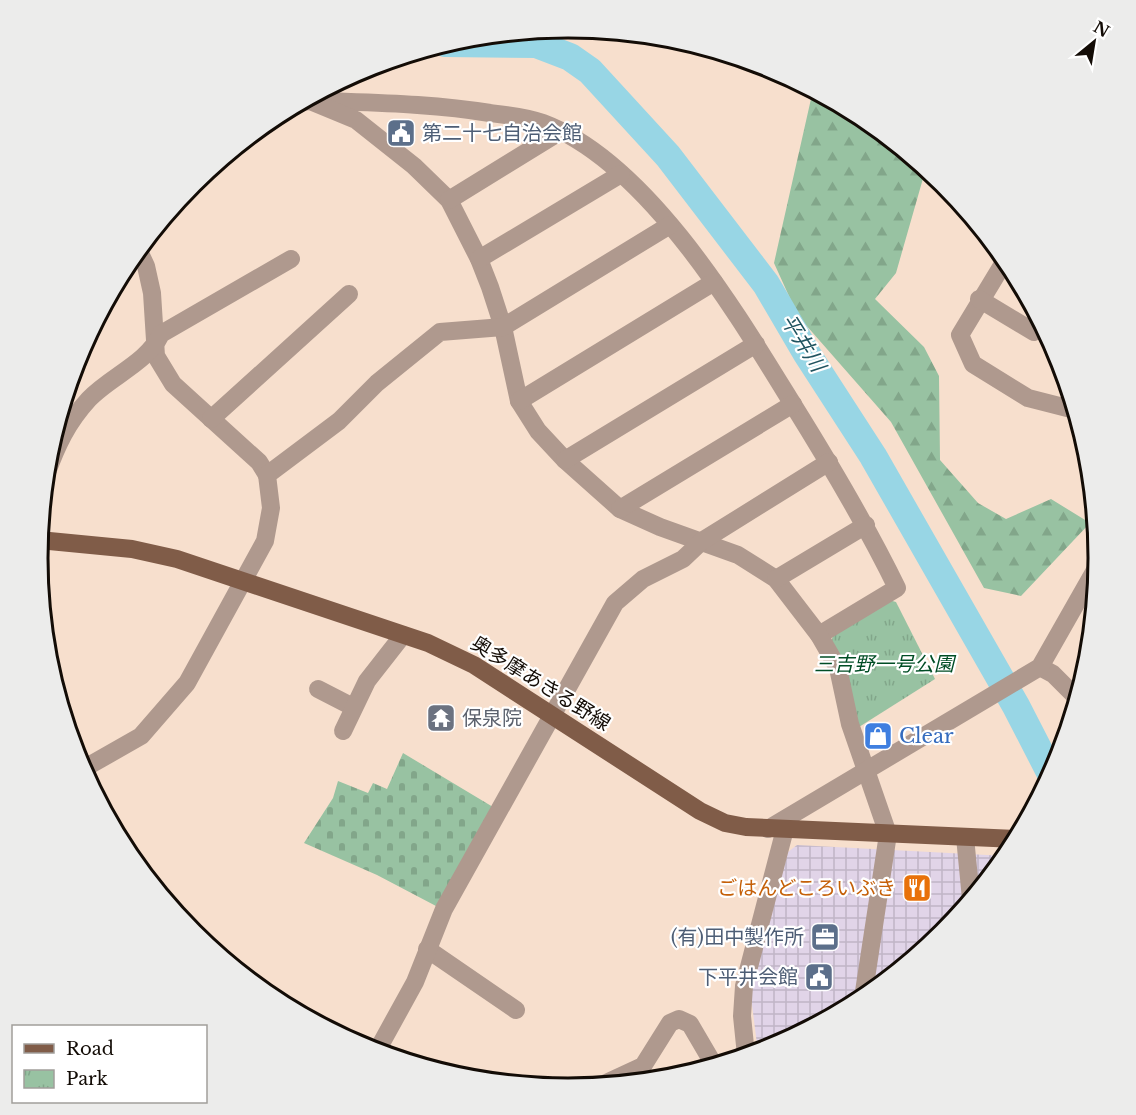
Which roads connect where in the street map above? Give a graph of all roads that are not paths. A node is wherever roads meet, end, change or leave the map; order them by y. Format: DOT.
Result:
graph roads {
  1 [pos="319,101"];
  2 [pos="314,104"];
  3 [pos="561,131"];
  4 [pos="621,174"];
  5 [pos="449,200"];
  6 [pos="670,225"];
  7 [pos="143,259"];
  8 [pos="291,259"];
  9 [pos="479,259"];
  10 [pos="1000,268"];
  11 [pos="714,282"];
  12 [pos="349,294"];
  13 [pos="979,299"];
  14 [pos="503,327"];
  15 [pos="1034,332"];
  16 [pos="756,344"];
  17 [pos="155,346"];
  18 [pos="519,401"];
  19 [pos="792,404"];
  20 [pos="1065,408"];
  21 [pos="211,419"];
  22 [pos="64,431"];
  23 [pos="565,460"];
  24 [pos="830,462"];
  25 [pos="267,475"];
  26 [pos="620,509"];
  27 [pos="866,525"];
  28 [pos="48,541"];
  29 [pos="702,541"];
  30 [pos="777,579"];
  31 [pos="244,580"];
  32 [pos="1087,583"];
  33 [pos="403,635"];
  34 [pos="819,635"];
  35 [pos="1037,668"];
  36 [pos="318,689"];
  37 [pos="1070,692"];
  38 [pos="353,707"];
  39 [pos="553,715"];
  40 [pos="343,731"];
  41 [pos="92,765"];
  42 [pos="865,772"];
  43 [pos="776,829"];
  44 [pos="888,834"];
  45 [pos="965,837"];
  46 [pos="1005,839"];
  47 [pos="970,887"];
  48 [pos="427,949"];
  49 [pos="865,984"];
  50 [pos="516,1010"];
  51 [pos="382,1043"];
  52 [pos="745,1046"];
  53 [pos="710,1058"];
  54 [pos="626,1074"];
  1 -- 3 [label="street"];
  2 -- 5 [label="street"];
  3 -- 4 [label="street"];
  3 -- 5 [label="street"];
  4 -- 6 [label="street"];
  4 -- 9 [label="street"];
  5 -- 9 [label="street"];
  6 -- 11 [label="street"];
  6 -- 14 [label="street"];
  7 -- 17 [label="street"];
  8 -- 17 [label="street"];
  9 -- 14 [label="street"];
  10 -- 13 [label="street"];
  11 -- 16 [label="street"];
  11 -- 18 [label="street"];
  12 -- 21 [label="street"];
  13 -- 15 [label="street"];
  13 -- 20 [label="street"];
  14 -- 18 [label="street"];
  14 -- 25 [label="street"];
  16 -- 19 [label="street"];
  16 -- 23 [label="street"];
  17 -- 21 [label="street"];
  17 -- 22 [label="street"];
  18 -- 23 [label="street"];
  19 -- 24 [label="street"];
  19 -- 26 [label="street"];
  21 -- 25 [label="street"];
  23 -- 26 [label="street"];
  24 -- 27 [label="street"];
  24 -- 29 [label="street"];
  25 -- 31 [label="street"];
  26 -- 29 [label="street"];
  27 -- 30 [label="street"];
  27 -- 34 [label="street"];
  28 -- 31 [label="main road, 奥多摩あきる野線"];
  29 -- 30 [label="street"];
  29 -- 39 [label="street"];
  30 -- 34 [label="street"];
  31 -- 33 [label="main road, 奥多摩あきる野線"];
  31 -- 41 [label="street"];
  32 -- 35 [label="street"];
  33 -- 38 [label="street"];
  33 -- 39 [label="main road, 奥多摩あきる野線"];
  34 -- 42 [label="street"];
  35 -- 37 [label="street"];
  35 -- 42 [label="street"];
  36 -- 38 [label="street"];
  38 -- 40 [label="street"];
  39 -- 43 [label="main road, 奥多摩あきる野線"];
  39 -- 48 [label="street"];
  42 -- 43 [label="street"];
  42 -- 44 [label="street"];
  43 -- 44 [label="main road, 奥多摩あきる野線"];
  43 -- 52 [label="street"];
  44 -- 45 [label="main road, 奥多摩あきる野線"];
  44 -- 49 [label="street"];
  45 -- 46 [label="main road, 奥多摩あきる野線"];
  45 -- 47 [label="street"];
  48 -- 50 [label="street"];
  48 -- 51 [label="street"];
  53 -- 54 [label="street"];
}
